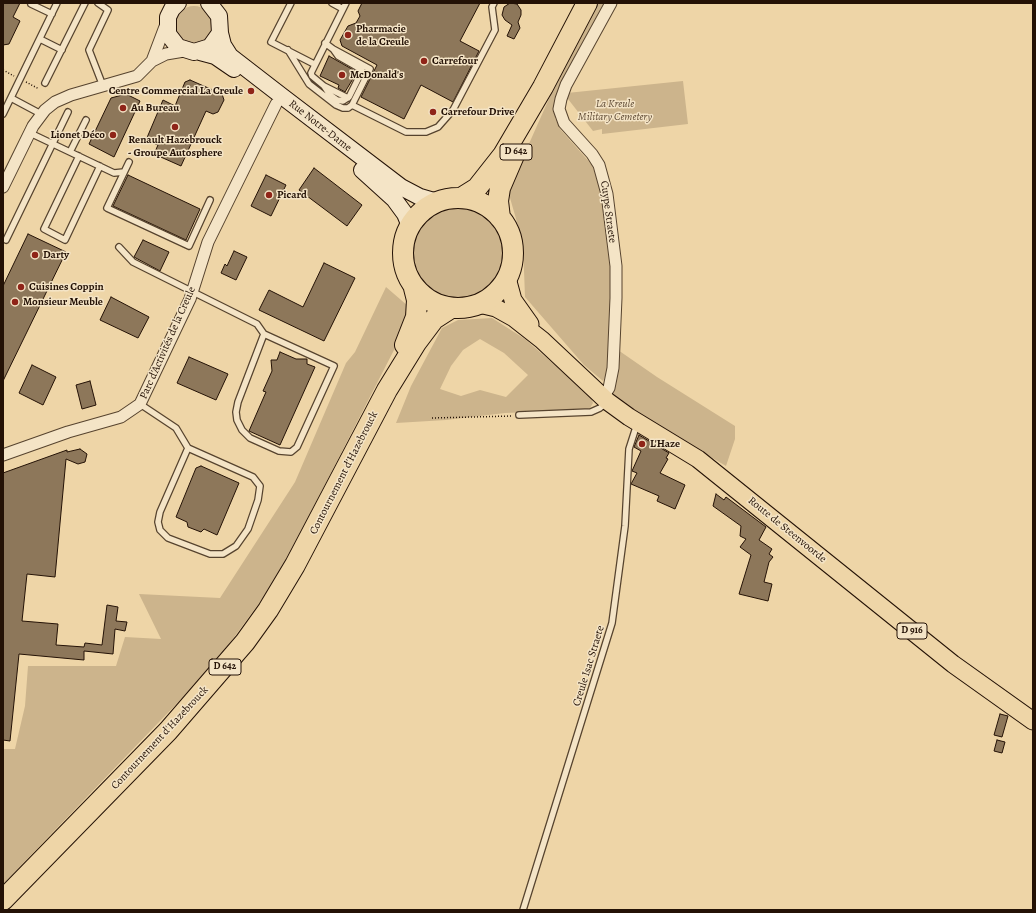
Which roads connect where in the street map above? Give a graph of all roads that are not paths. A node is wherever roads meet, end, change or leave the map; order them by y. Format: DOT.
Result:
graph roads {
  1 [pos="57,3"];
  2 [pos="85,3"];
  3 [pos="98,3"];
  4 [pos="291,3"];
  5 [pos="332,3"];
  6 [pos="346,3"];
  7 [pos="494,3"];
  8 [pos="586,3"];
  9 [pos="611,3"];
  10 [pos="31,4"];
  11 [pos="213,5"];
  12 [pos="343,9"];
  13 [pos="170,11"];
  14 [pos="52,14"];
  15 [pos="220,33"];
  16 [pos="40,39"];
  17 [pos="325,43"];
  18 [pos="333,49"];
  19 [pos="62,50"];
  20 [pos="288,50"];
  21 [pos="184,51"];
  22 [pos="200,52"];
  23 [pos="152,61"];
  24 [pos="314,64"];
  25 [pos="46,83"];
  26 [pos="103,86"];
  27 [pos="543,87"];
  28 [pos="11,98"];
  29 [pos="276,104"];
  30 [pos="352,105"];
  31 [pos="68,112"];
  32 [pos="3,114"];
  33 [pos="41,114"];
  34 [pos="86,120"];
  35 [pos="30,133"];
  36 [pos="52,144"];
  37 [pos="70,152"];
  38 [pos="79,156"];
  39 [pos="129,162"];
  40 [pos="100,166"];
  41 [pos="124,172"];
  42 [pos="3,187"];
  43 [pos="462,198"];
  44 [pos="210,200"];
  45 [pos="437,202"];
  46 [pos="500,218"];
  47 [pos="410,226"];
  48 [pos="5,240"];
  49 [pos="3,247"];
  50 [pos="119,247"];
  51 [pos="507,278"];
  52 [pos="414,288"];
  53 [pos="192,293"];
  54 [pos="479,304"];
  55 [pos="451,308"];
  56 [pos="264,334"];
  57 [pos="542,340"];
  58 [pos="388,390"];
  59 [pos="605,399"];
  60 [pos="140,404"];
  61 [pos="519,415"];
  62 [pos="638,422"];
  63 [pos="188,448"];
  64 [pos="3,455"];
  65 [pos="1033,721"];
  66 [pos="3,900"];
  67 [pos="523,910"];
  1 -- 14 [label="lane"];
  2 -- 19 [label="lane"];
  3 -- 26 [label="lane"];
  4 -- 20 [label="lane"];
  5 -- 12 [label="lane"];
  6 -- 12 [label="lane"];
  7 -- 30 [label="lane"];
  8 -- 27 [label="highway, D 642"];
  9 -- 59 [label="street, Cuype Straete"];
  10 -- 14 [label="lane"];
  11 -- 15 [label="main road, Rue Notre-Dame"];
  12 -- 17 [label="lane"];
  13 -- 21 [label="main road"];
  13 -- 23 [label="street"];
  14 -- 16 [label="lane"];
  15 -- 22 [label="main road"];
  15 -- 45 [label="main road, Rue Notre-Dame"];
  16 -- 19 [label="lane"];
  16 -- 28 [label="lane"];
  17 -- 18 [label="lane"];
  17 -- 24 [label="lane"];
  18 -- 24 [label="lane"];
  18 -- 30 [label="lane"];
  19 -- 25 [label="lane"];
  20 -- 24 [label="lane"];
  20 -- 30 [label="lane"];
  21 -- 22 [label="main road, Rue Notre-Dame"];
  21 -- 23 [label="street"];
  22 -- 29 [label="main road, Rue Notre-Dame"];
  23 -- 26 [label="street"];
  26 -- 33 [label="street"];
  27 -- 43 [label="highway, D 642"];
  27 -- 46 [label="highway, D 642"];
  28 -- 32 [label="lane"];
  28 -- 33 [label="lane"];
  29 -- 47 [label="main road, Rue Notre-Dame"];
  29 -- 53 [label="street, Parc d'Activités de la Creule"];
  31 -- 36 [label="lane"];
  33 -- 35 [label="street"];
  34 -- 37 [label="lane"];
  35 -- 36 [label="lane"];
  35 -- 42 [label="street"];
  36 -- 37 [label="lane"];
  36 -- 48 [label="lane"];
  37 -- 38 [label="lane"];
  38 -- 40 [label="lane"];
  38 -- 40 [label="lane"];
  39 -- 41 [label="lane"];
  40 -- 41 [label="lane"];
  41 -- 44 [label="lane"];
  43 -- 45 [label="highway"];
  43 -- 46 [label="highway"];
  45 -- 47 [label="highway"];
  46 -- 51 [label="highway"];
  47 -- 52 [label="highway"];
  48 -- 49 [label="lane"];
  50 -- 53 [label="lane"];
  51 -- 54 [label="highway"];
  51 -- 57 [label="main road, Route de Steenvoorde"];
  52 -- 55 [label="highway"];
  52 -- 58 [label="highway, Contournement d'Hazebrouck / D 642"];
  53 -- 56 [label="lane"];
  53 -- 60 [label="street, Parc d'Activités de la Creule"];
  54 -- 55 [label="highway"];
  54 -- 57 [label="main road, Route de Steenvoorde"];
  55 -- 58 [label="highway, Contournement d'Hazebrouck / D 642"];
  56 -- 56 [label="lane"];
  57 -- 59 [label="main road, Route de Steenvoorde / D 916"];
  58 -- 66 [label="highway, Contournement d'Hazebrouck / D 642"];
  59 -- 61 [label="lane"];
  59 -- 62 [label="main road, Route de Steenvoorde / D 916"];
  60 -- 63 [label="lane"];
  60 -- 64 [label="street, Parc d'Activités de la Creule"];
  62 -- 65 [label="main road, Route de Steenvoorde / D 916"];
  62 -- 67 [label="lane, Creule Isac Straete"];
  63 -- 63 [label="lane"];
}
